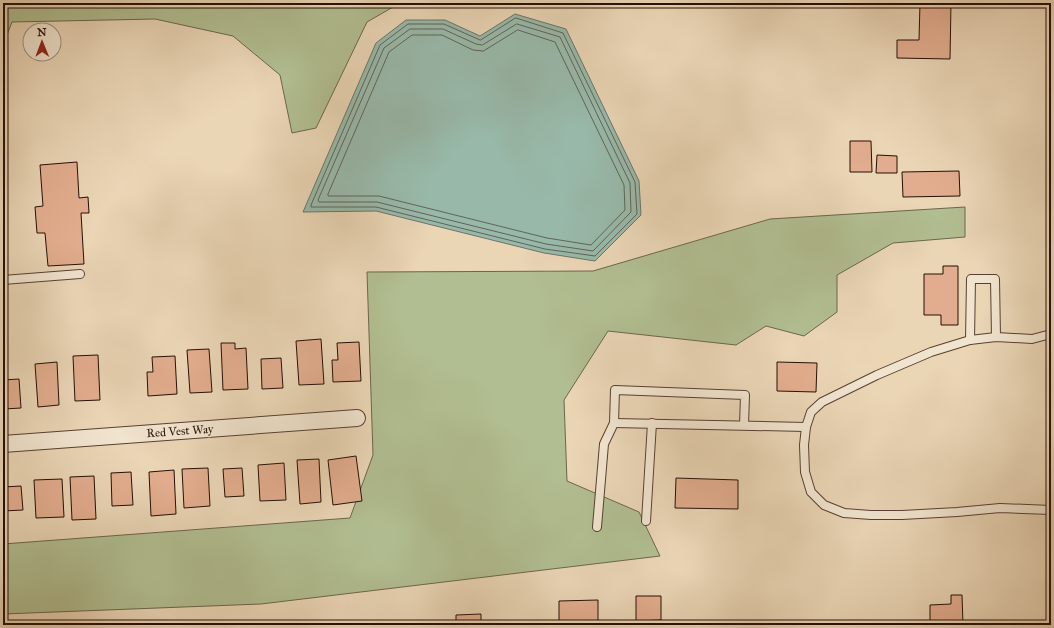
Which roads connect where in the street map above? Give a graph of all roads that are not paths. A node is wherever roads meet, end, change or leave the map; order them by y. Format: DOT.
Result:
graph roads {
  1 [pos="80,274"];
  2 [pos="3,280"];
  3 [pos="1051,334"];
  4 [pos="996,337"];
  5 [pos="970,340"];
  6 [pos="357,418"];
  7 [pos="614,423"];
  8 [pos="652,423"];
  9 [pos="744,425"];
  10 [pos="806,427"];
  11 [pos="3,444"];
  12 [pos="1051,510"];
  13 [pos="646,521"];
  14 [pos="596,527"];
  1 -- 2 [label="lane"];
  3 -- 4 [label="lane"];
  4 -- 5 [label="lane"];
  4 -- 5 [label="lane"];
  5 -- 10 [label="lane"];
  6 -- 11 [label="street, Red Vest Way"];
  7 -- 8 [label="lane"];
  7 -- 9 [label="lane"];
  7 -- 14 [label="lane"];
  8 -- 9 [label="lane"];
  8 -- 13 [label="lane"];
  9 -- 10 [label="lane"];
  10 -- 12 [label="lane"];
}
